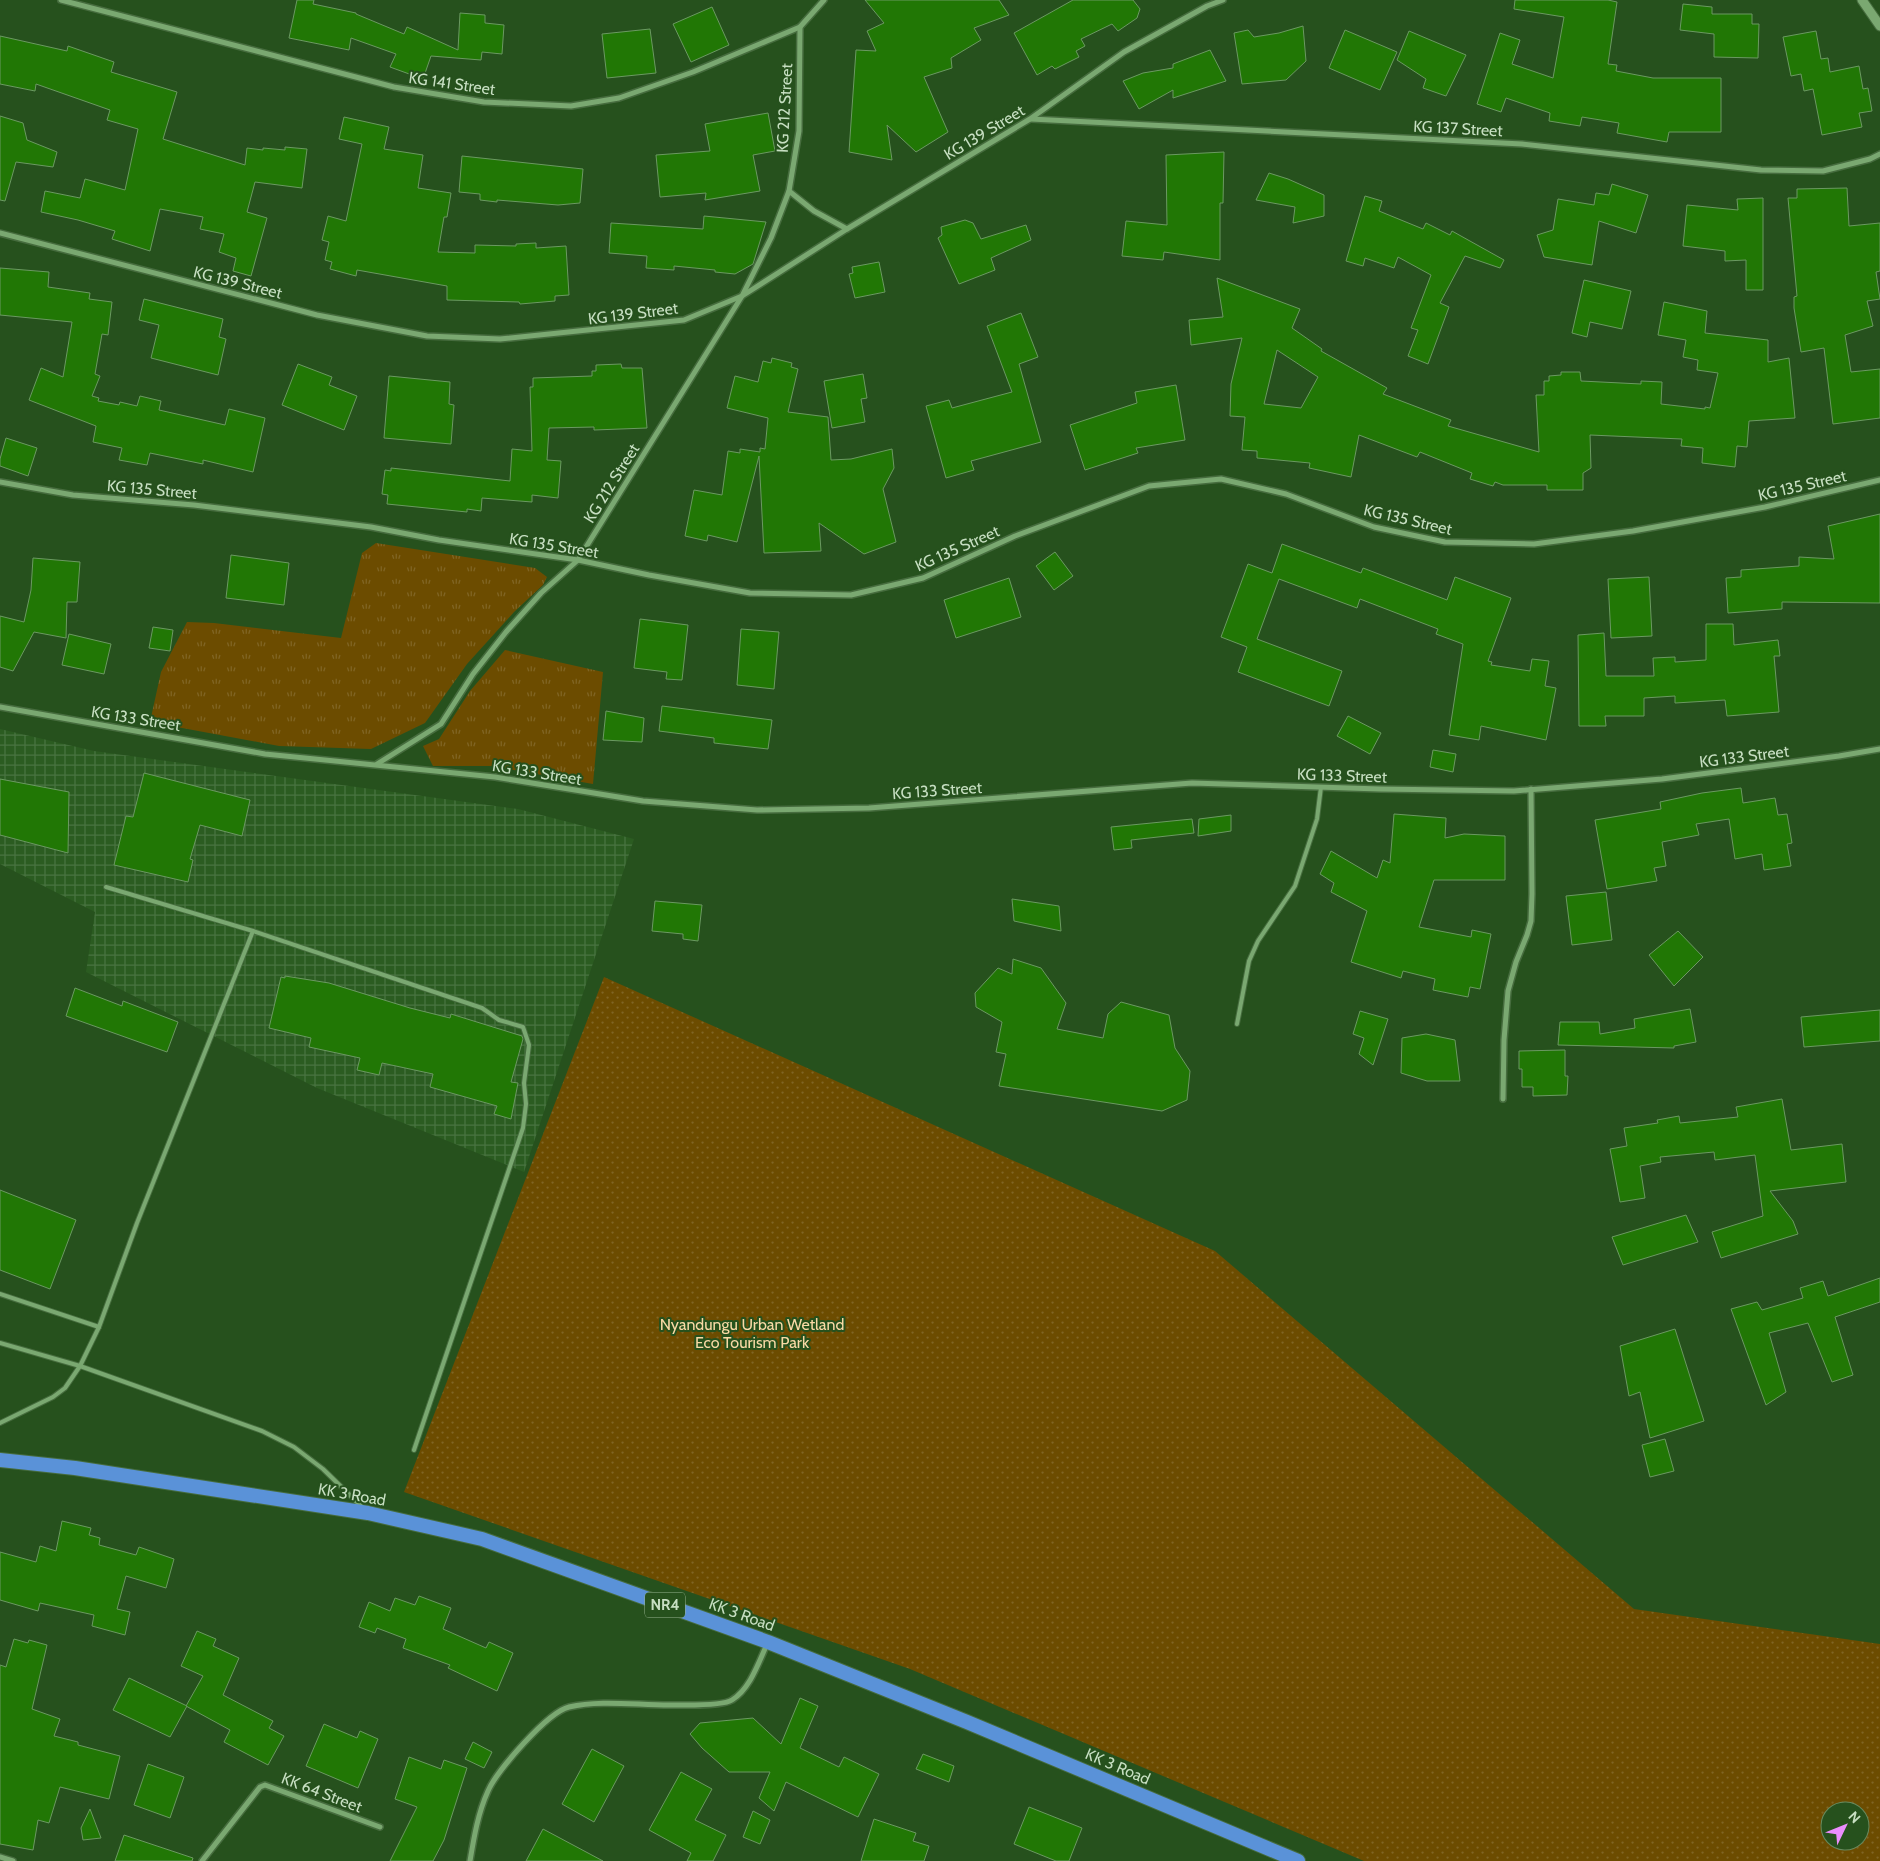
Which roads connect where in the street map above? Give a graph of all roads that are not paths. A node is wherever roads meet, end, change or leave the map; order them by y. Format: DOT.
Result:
graph roads {
  1 [pos="61,0"];
  2 [pos="824,0"];
  3 [pos="1223,0"];
  4 [pos="1862,0"];
  5 [pos="1880,26"];
  6 [pos="800,27"];
  7 [pos="1030,119"];
  8 [pos="1880,154"];
  9 [pos="789,191"];
  10 [pos="847,229"];
  11 [pos="0,233"];
  12 [pos="742,296"];
  13 [pos="1880,480"];
  14 [pos="0,482"];
  15 [pos="578,560"];
  16 [pos="0,707"];
  17 [pos="1880,749"];
  18 [pos="377,764"];
  19 [pos="1321,787"];
  20 [pos="1531,789"];
  21 [pos="106,888"];
  22 [pos="253,931"];
  23 [pos="1237,1024"];
  24 [pos="1503,1100"];
  25 [pos="0,1294"];
  26 [pos="99,1328"];
  27 [pos="0,1343"];
  28 [pos="80,1366"];
  29 [pos="0,1422"];
  30 [pos="414,1450"];
  31 [pos="0,1460"];
  32 [pos="368,1513"];
  33 [pos="768,1642"];
  34 [pos="380,1827"];
  35 [pos="0,1857"];
  36 [pos="13,1861"];
  37 [pos="202,1861"];
  38 [pos="470,1861"];
  39 [pos="1298,1861"];
  1 -- 6 [label="street, KG 141 Street"];
  2 -- 6 [label="street, KG 141 Street"];
  3 -- 7 [label="street, KG 139 Street"];
  4 -- 5 [label="street"];
  6 -- 9 [label="street, KG 212 Street"];
  7 -- 8 [label="street, KG 137 Street"];
  7 -- 10 [label="street, KG 139 Street"];
  9 -- 10 [label="street"];
  9 -- 12 [label="street, KG 212 Street"];
  10 -- 12 [label="street, KG 139 Street"];
  11 -- 12 [label="street, KG 139 Street"];
  12 -- 15 [label="street, KG 212 Street"];
  13 -- 15 [label="street, KG 135 Street"];
  14 -- 15 [label="street, KG 135 Street"];
  15 -- 18 [label="street, KG 212 Street"];
  16 -- 18 [label="street, KG 133 Street"];
  17 -- 20 [label="street, KG 133 Street"];
  18 -- 19 [label="street, KG 133 Street"];
  19 -- 20 [label="street, KG 133 Street"];
  19 -- 23 [label="lane"];
  20 -- 24 [label="street"];
  21 -- 22 [label="lane"];
  22 -- 26 [label="lane"];
  22 -- 30 [label="lane"];
  25 -- 26 [label="lane"];
  26 -- 28 [label="lane"];
  27 -- 28 [label="lane"];
  28 -- 29 [label="lane"];
  28 -- 32 [label="lane"];
  31 -- 32 [label="highway, KK 3 Road / NR4"];
  32 -- 33 [label="highway, KK 3 Road / NR4"];
  33 -- 38 [label="street"];
  33 -- 39 [label="highway, KK 3 Road / NR4"];
  34 -- 37 [label="street, KK 64 Street"];
  35 -- 36 [label="street"];
}
